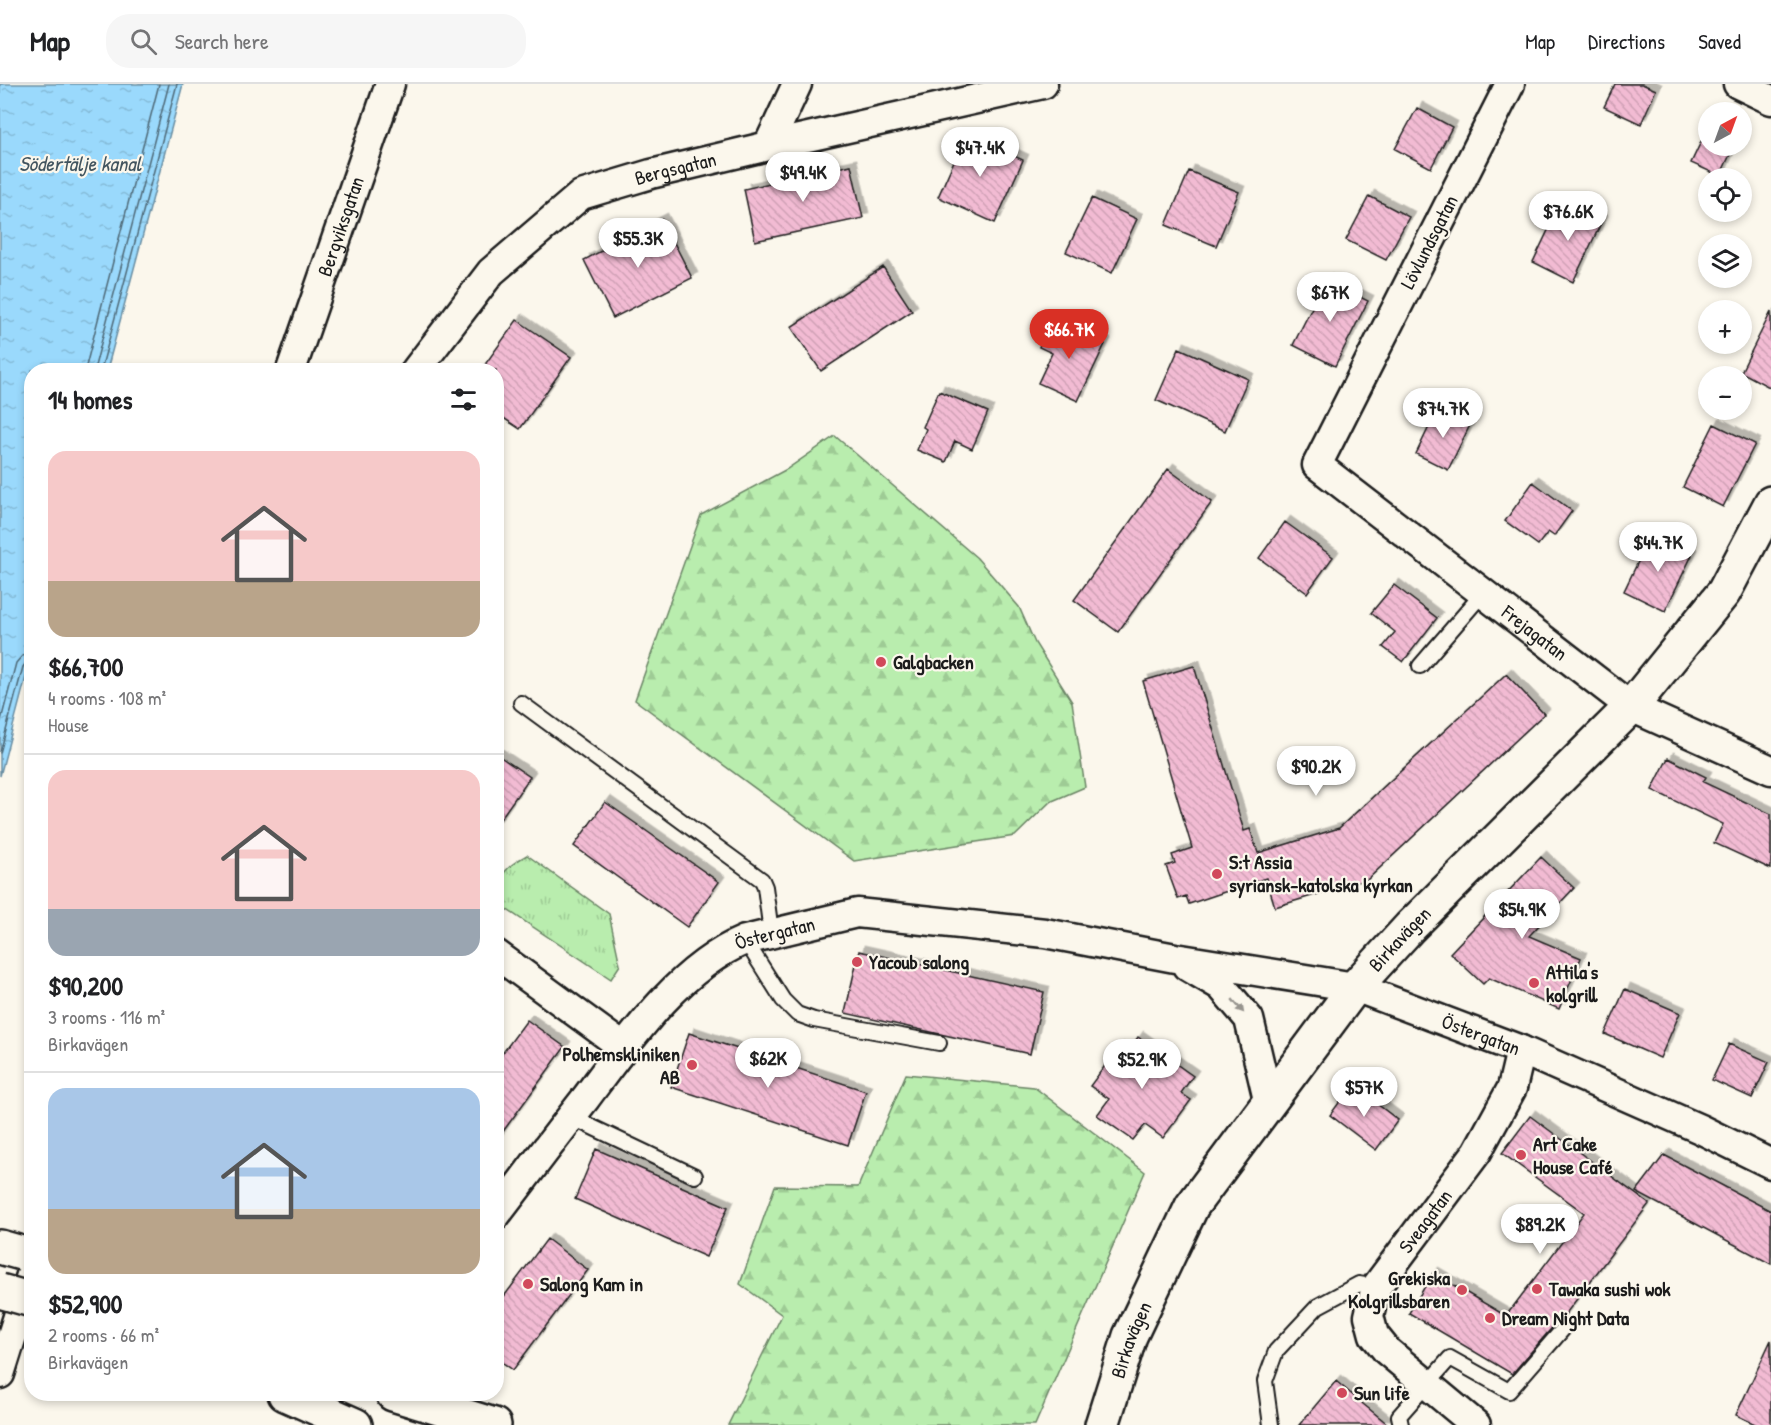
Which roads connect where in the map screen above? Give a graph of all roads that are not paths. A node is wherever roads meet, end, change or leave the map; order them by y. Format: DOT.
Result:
graph roads {
  1 [pos="390,84"];
  2 [pos="797,84"];
  3 [pos="1043,84"];
  4 [pos="1510,84"];
  5 [pos="1738,84"];
  6 [pos="1771,100"];
  7 [pos="768,146"];
  8 [pos="293,363"];
  9 [pos="421,363"];
  10 [pos="1317,465"];
  11 [pos="1771,503"];
  12 [pos="1483,593"];
  13 [pos="1420,666"];
  14 [pos="521,703"];
  15 [pos="1631,706"];
  16 [pos="1771,770"];
  17 [pos="758,936"];
  18 [pos="1175,958"];
  19 [pos="504,960"];
  20 [pos="1355,987"];
  21 [pos="939,1043"];
  22 [pos="623,1047"];
  23 [pos="1521,1050"];
  24 [pos="1269,1104"];
  25 [pos="571,1117"];
  26 [pos="1771,1164"];
  27 [pos="695,1176"];
  28 [pos="504,1205"];
  29 [pos="0,1247"];
  30 [pos="24,1254"];
  31 [pos="1376,1287"];
  32 [pos="0,1291"];
  33 [pos="24,1296"];
  34 [pos="24,1298"];
  35 [pos="1563,1329"];
  36 [pos="0,1374"];
  37 [pos="1427,1384"];
  38 [pos="301,1401"];
  39 [pos="416,1401"];
  40 [pos="355,1425"];
  41 [pos="494,1425"];
  42 [pos="1102,1425"];
  43 [pos="1271,1425"];
  44 [pos="1401,1425"];
  45 [pos="1476,1425"];
  1 -- 8 [label="street, Bergviksgatan"];
  2 -- 7 [label="street"];
  3 -- 7 [label="street, Bergsgatan"];
  4 -- 10 [label="street, Lövlundsgatan"];
  5 -- 6 [label="street"];
  7 -- 9 [label="street, Bergsgatan"];
  10 -- 12 [label="street, Frejagatan"];
  11 -- 15 [label="street, Birkavägen"];
  12 -- 13 [label="lane"];
  12 -- 15 [label="street, Frejagatan"];
  14 -- 17 [label="lane"];
  15 -- 16 [label="street, Frejagatan"];
  15 -- 20 [label="street, Birkavägen"];
  17 -- 18 [label="street, Östergatan"];
  17 -- 21 [label="lane"];
  17 -- 22 [label="street, Östergatan"];
  18 -- 20 [label="street, Östergatan"];
  18 -- 24 [label="street, Östergatan, one-way"];
  19 -- 22 [label="street"];
  20 -- 23 [label="street, Östergatan"];
  20 -- 24 [label="street, Birkavägen"];
  22 -- 25 [label="street, Östergatan"];
  23 -- 26 [label="street, Östergatan"];
  23 -- 31 [label="street, Sveagatan"];
  24 -- 42 [label="street, Birkavägen"];
  25 -- 27 [label="lane"];
  25 -- 28 [label="street, Östergatan"];
  29 -- 30 [label="street"];
  31 -- 37 [label="street, Sveagatan"];
  31 -- 43 [label="lane"];
  32 -- 34 [label="street, bridge"];
  33 -- 36 [label="street"];
  35 -- 37 [label="lane"];
  37 -- 44 [label="lane"];
  37 -- 45 [label="street, Sveagatan"];
  38 -- 40 [label="street"];
  39 -- 41 [label="street"];
}
